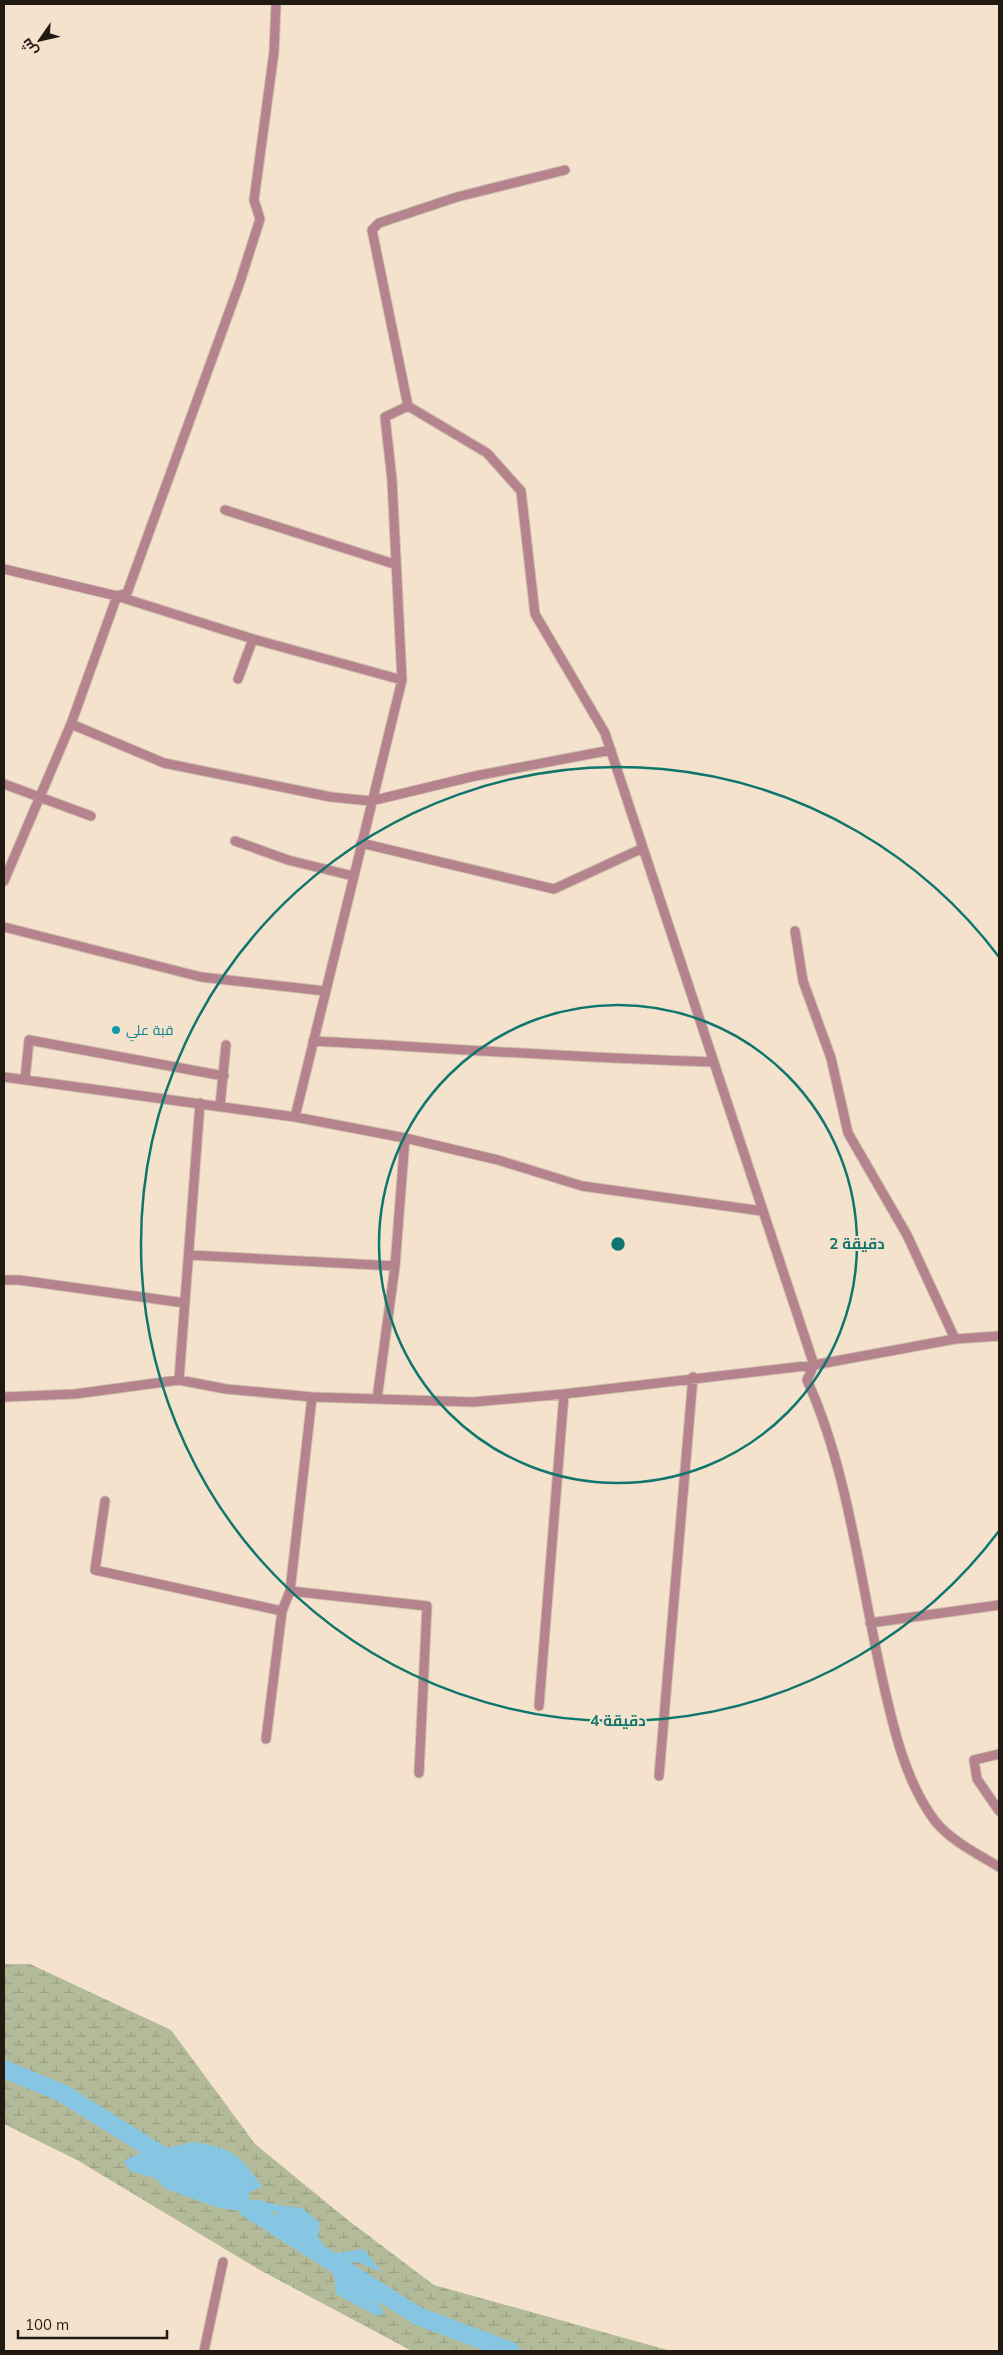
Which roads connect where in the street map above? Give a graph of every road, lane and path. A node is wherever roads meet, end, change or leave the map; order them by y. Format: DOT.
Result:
graph roads {
  1 [pos="276,4"];
  2 [pos="565,170"];
  3 [pos="408,406"];
  4 [pos="225,510"];
  5 [pos="394,564"];
  6 [pos="4,569"];
  7 [pos="117,596"];
  8 [pos="253,639"];
  9 [pos="238,679"];
  10 [pos="402,680"];
  11 [pos="71,724"];
  12 [pos="611,750"];
  13 [pos="4,784"];
  14 [pos="39,798"];
  15 [pos="371,801"];
  16 [pos="91,816"];
  17 [pos="235,841"];
  18 [pos="361,843"];
  19 [pos="643,848"];
  20 [pos="353,876"];
  21 [pos="4,881"];
  22 [pos="4,927"];
  23 [pos="795,931"];
  24 [pos="325,992"];
  25 [pos="313,1041"];
  26 [pos="226,1045"];
  27 [pos="712,1062"];
  28 [pos="224,1076"];
  29 [pos="4,1077"];
  30 [pos="25,1079"];
  31 [pos="200,1103"];
  32 [pos="220,1106"];
  33 [pos="295,1117"];
  34 [pos="406,1138"];
  35 [pos="762,1211"];
  36 [pos="189,1256"];
  37 [pos="395,1266"];
  38 [pos="4,1280"];
  39 [pos="185,1303"];
  40 [pos="999,1336"];
  41 [pos="955,1339"];
  42 [pos="814,1365"];
  43 [pos="693,1378"];
  44 [pos="180,1380"];
  45 [pos="564,1394"];
  46 [pos="4,1396"];
  47 [pos="312,1397"];
  48 [pos="377,1399"];
  49 [pos="104,1501"];
  50 [pos="290,1591"];
  51 [pos="999,1605"];
  52 [pos="282,1611"];
  53 [pos="870,1623"];
  54 [pos="539,1706"];
  55 [pos="266,1739"];
  56 [pos="999,1754"];
  57 [pos="419,1773"];
  58 [pos="659,1776"];
  59 [pos="999,1811"];
  60 [pos="999,1867"];
  61 [pos="223,2262"];
  62 [pos="204,2351"];
  1 -- 7 [label="street"];
  2 -- 3 [label="street"];
  3 -- 5 [label="street"];
  3 -- 12 [label="street"];
  4 -- 5 [label="street"];
  5 -- 10 [label="street"];
  6 -- 7 [label="street"];
  7 -- 8 [label="street"];
  7 -- 11 [label="street"];
  8 -- 9 [label="street"];
  8 -- 10 [label="street"];
  10 -- 15 [label="street"];
  11 -- 14 [label="street"];
  11 -- 15 [label="street"];
  12 -- 15 [label="street"];
  12 -- 19 [label="street"];
  13 -- 14 [label="street"];
  14 -- 16 [label="street"];
  14 -- 21 [label="street"];
  15 -- 18 [label="street"];
  17 -- 20 [label="street"];
  18 -- 19 [label="street"];
  18 -- 20 [label="street"];
  19 -- 27 [label="street"];
  20 -- 24 [label="street"];
  22 -- 24 [label="street"];
  23 -- 41 [label="street"];
  24 -- 25 [label="street"];
  25 -- 27 [label="street"];
  25 -- 33 [label="street"];
  26 -- 28 [label="street"];
  27 -- 35 [label="street"];
  28 -- 30 [label="street"];
  28 -- 32 [label="street"];
  29 -- 30 [label="street"];
  30 -- 31 [label="street"];
  31 -- 32 [label="street"];
  31 -- 36 [label="street"];
  32 -- 33 [label="street"];
  33 -- 34 [label="street"];
  34 -- 35 [label="street"];
  34 -- 37 [label="street"];
  35 -- 42 [label="street"];
  36 -- 37 [label="street"];
  36 -- 39 [label="street"];
  37 -- 48 [label="street"];
  38 -- 39 [label="street"];
  39 -- 44 [label="street"];
  40 -- 41 [label="street"];
  41 -- 42 [label="street"];
  42 -- 43 [label="street"];
  42 -- 53 [label="street"];
  43 -- 45 [label="street"];
  43 -- 58 [label="street"];
  44 -- 46 [label="street"];
  44 -- 47 [label="street"];
  45 -- 48 [label="street"];
  45 -- 54 [label="street"];
  47 -- 48 [label="street"];
  47 -- 50 [label="street"];
  49 -- 52 [label="street"];
  50 -- 52 [label="street"];
  50 -- 57 [label="street"];
  51 -- 53 [label="street"];
  52 -- 55 [label="street"];
  53 -- 60 [label="street"];
  56 -- 59 [label="street"];
  61 -- 62 [label="street"];
}
